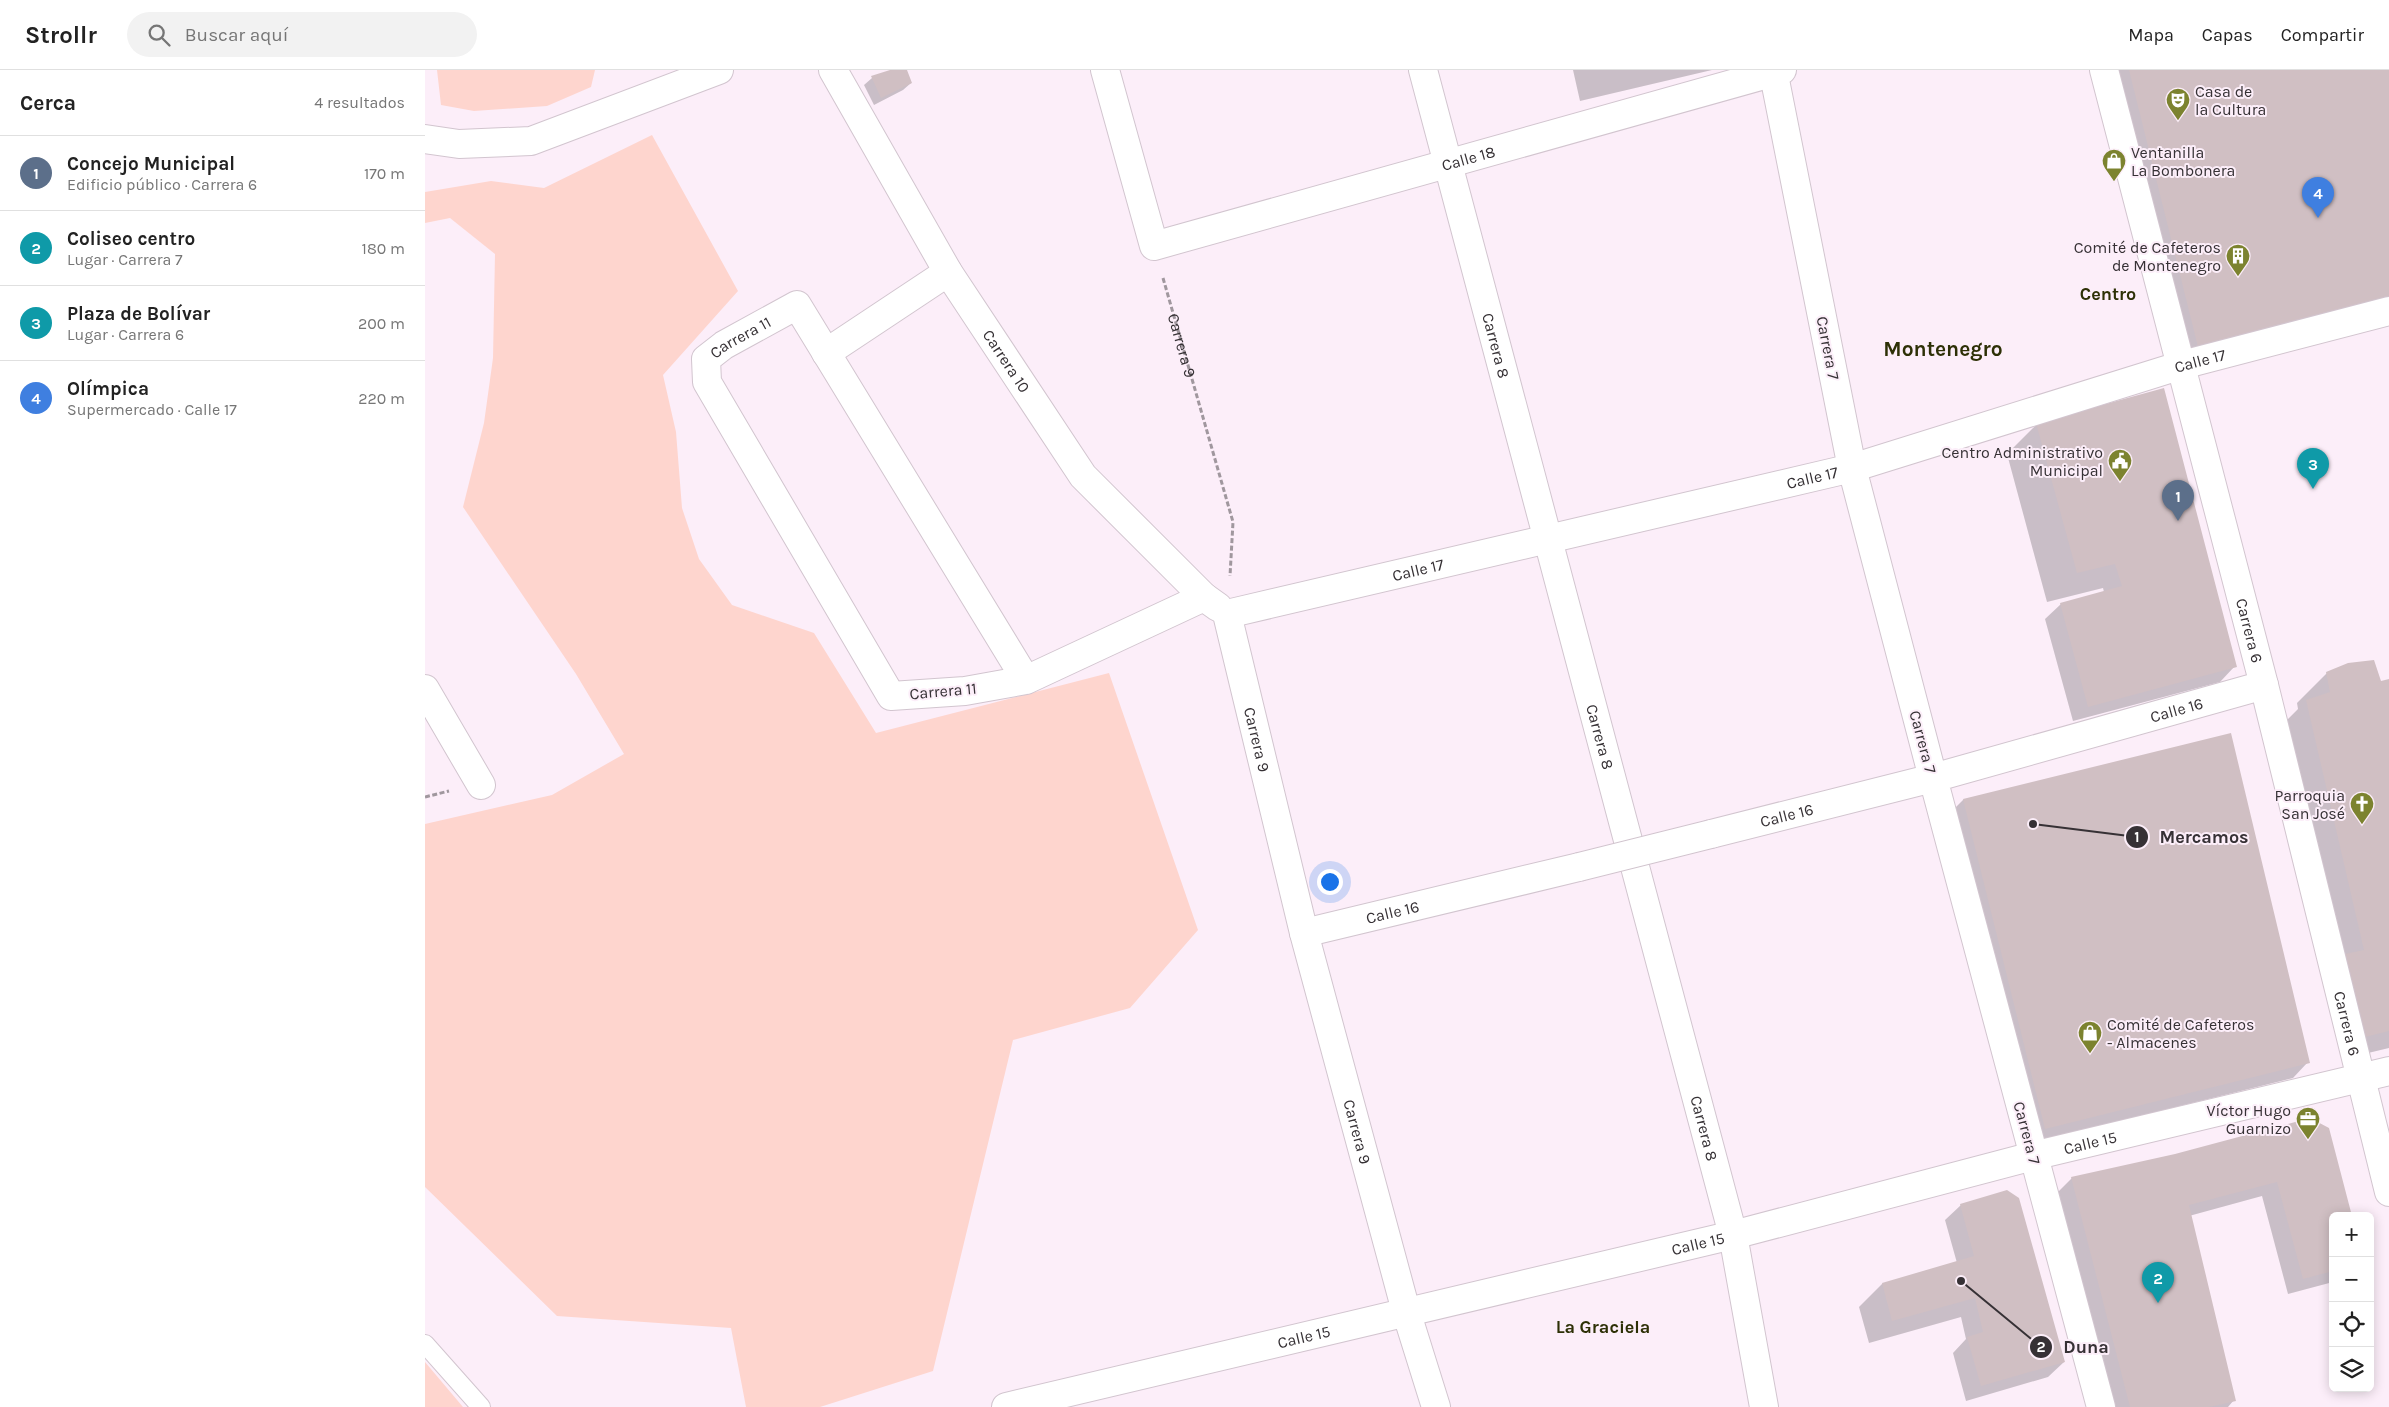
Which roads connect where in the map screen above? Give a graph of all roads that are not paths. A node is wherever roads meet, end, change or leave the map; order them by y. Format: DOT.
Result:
graph roads {
  1 [pos="719,70"];
  2 [pos="1105,70"];
  3 [pos="1423,70"];
  4 [pos="2104,70"];
  5 [pos="835,71"];
  6 [pos="1776,71"];
  7 [pos="425,139"];
  8 [pos="1448,164"];
  9 [pos="948,272"];
  10 [pos="2389,310"];
  11 [pos="826,353"];
  12 [pos="2182,365"];
  13 [pos="1852,468"];
  14 [pos="1549,539"];
  15 [pos="1204,597"];
  16 [pos="1227,614"];
  17 [pos="1026,680"];
  18 [pos="2264,685"];
  19 [pos="425,689"];
  20 [pos="1933,778"];
  21 [pos="481,785"];
  22 [pos="1304,933"];
  23 [pos="2389,1071"];
  24 [pos="2360,1078"];
  25 [pos="2033,1156"];
  26 [pos="2389,1192"];
  27 [pos="1733,1234"];
  28 [pos="1406,1311"];
  29 [pos="425,1344"];
  30 [pos="481,1407"];
  31 [pos="1006,1407"];
  32 [pos="1436,1407"];
  33 [pos="1765,1407"];
  34 [pos="2101,1407"];
  1 -- 7 [label="street"];
  2 -- 8 [label="street, Calle 18"];
  3 -- 8 [label="street, Carrera 8"];
  4 -- 12 [label="street, Carrera 6"];
  5 -- 9 [label="street, Carrera 10"];
  6 -- 8 [label="street, Calle 18"];
  6 -- 13 [label="street, Carrera 7"];
  8 -- 14 [label="street, Carrera 8"];
  9 -- 11 [label="street"];
  9 -- 15 [label="street, Carrera 10"];
  10 -- 12 [label="street, Calle 17"];
  11 -- 17 [label="street, Carrera 11"];
  11 -- 17 [label="street, Carrera 11"];
  12 -- 13 [label="street, Calle 17"];
  12 -- 18 [label="street, Carrera 6"];
  13 -- 14 [label="street, Calle 17"];
  13 -- 20 [label="street, Carrera 7"];
  14 -- 16 [label="street, Calle 17"];
  14 -- 27 [label="street, Carrera 8"];
  15 -- 16 [label="street, Carrera 10"];
  15 -- 17 [label="street, Carrera 11"];
  16 -- 22 [label="street, Carrera 9"];
  18 -- 20 [label="street, Calle 16"];
  18 -- 24 [label="street, Carrera 6"];
  19 -- 21 [label="street"];
  20 -- 22 [label="street, Calle 16, bridge"];
  20 -- 25 [label="street, Carrera 7"];
  22 -- 28 [label="street, Carrera 9"];
  23 -- 24 [label="street, Calle 15"];
  24 -- 25 [label="street, Calle 15"];
  24 -- 26 [label="street, Carrera 6"];
  25 -- 27 [label="street, Calle 15"];
  25 -- 34 [label="street, Carrera 7"];
  27 -- 28 [label="street, Calle 15"];
  27 -- 33 [label="street, Carrera 8"];
  28 -- 31 [label="street, Calle 15"];
  28 -- 32 [label="street, Carrera 9"];
  29 -- 30 [label="lane"];
}
